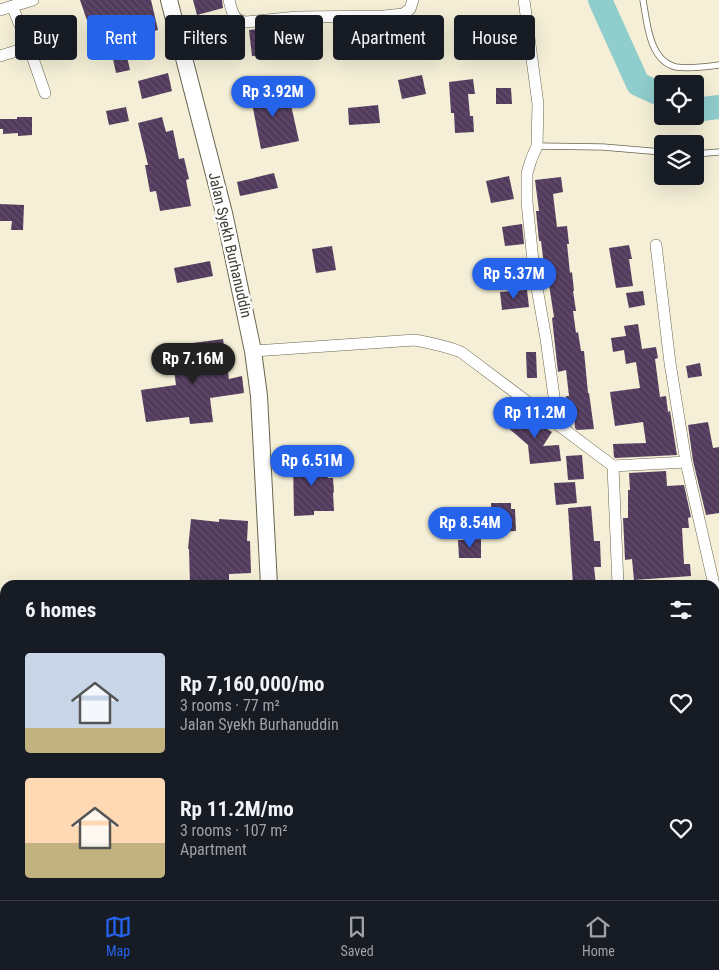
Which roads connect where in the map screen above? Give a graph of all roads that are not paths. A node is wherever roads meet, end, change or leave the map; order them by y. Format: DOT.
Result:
graph roads {
  1 [pos="33,0"];
  2 [pos="169,0"];
  3 [pos="230,0"];
  4 [pos="413,0"];
  5 [pos="524,0"];
  6 [pos="643,0"];
  7 [pos="12,6"];
  8 [pos="0,10"];
  9 [pos="16,15"];
  10 [pos="15,51"];
  11 [pos="0,56"];
  12 [pos="34,60"];
  13 [pos="719,65"];
  14 [pos="45,93"];
  15 [pos="537,146"];
  16 [pos="654,151"];
  17 [pos="719,152"];
  18 [pos="704,153"];
  19 [pos="656,245"];
  20 [pos="253,351"];
  21 [pos="558,425"];
  22 [pos="686,462"];
  23 [pos="613,466"];
  24 [pos="269,580"];
  25 [pos="618,580"];
  26 [pos="714,580"];
  1 -- 7 [label="street"];
  2 -- 20 [label="main road, Jalan Syekh Burhanuddin"];
  3 -- 4 [label="street"];
  5 -- 15 [label="street"];
  6 -- 13 [label="lane"];
  7 -- 8 [label="street"];
  7 -- 9 [label="street"];
  10 -- 11 [label="street"];
  12 -- 14 [label="street"];
  15 -- 16 [label="lane"];
  15 -- 21 [label="street"];
  17 -- 18 [label="lane"];
  19 -- 22 [label="street"];
  20 -- 21 [label="street"];
  20 -- 24 [label="main road, Jalan Syekh Burhanuddin"];
  21 -- 23 [label="street"];
  22 -- 23 [label="street"];
  22 -- 26 [label="street"];
  23 -- 25 [label="street"];
}
